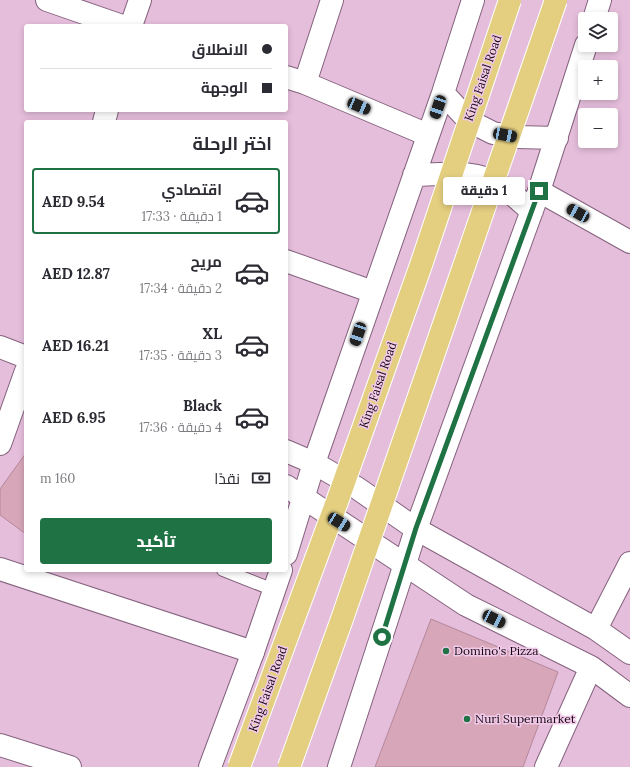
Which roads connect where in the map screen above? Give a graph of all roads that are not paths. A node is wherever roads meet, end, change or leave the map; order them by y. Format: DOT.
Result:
graph roads {
  1 [pos="47,0"];
  2 [pos="140,0"];
  3 [pos="332,0"];
  4 [pos="473,0"];
  5 [pos="510,0"];
  6 [pos="556,0"];
  7 [pos="600,0"];
  8 [pos="596,12"];
  9 [pos="116,24"];
  10 [pos="132,24"];
  11 [pos="584,52"];
  12 [pos="295,80"];
  13 [pos="443,93"];
  14 [pos="428,135"];
  15 [pos="557,138"];
  16 [pos="414,175"];
  17 [pos="536,201"];
  18 [pos="630,242"];
  19 [pos="288,262"];
  20 [pos="373,292"];
  21 [pos="0,347"];
  22 [pos="24,356"];
  23 [pos="24,377"];
  24 [pos="0,444"];
  25 [pos="288,452"];
  26 [pos="314,463"];
  27 [pos="288,487"];
  28 [pos="305,498"];
  29 [pos="416,528"];
  30 [pos="288,548"];
  31 [pos="630,563"];
  32 [pos="405,564"];
  33 [pos="0,569"];
  34 [pos="234,572"];
  35 [pos="277,580"];
  36 [pos="596,629"];
  37 [pos="253,652"];
  38 [pos="630,652"];
  39 [pos="591,667"];
  40 [pos="630,696"];
  41 [pos="0,745"];
  42 [pos="69,767"];
  43 [pos="210,767"];
  44 [pos="239,767"];
  45 [pos="289,767"];
  46 [pos="339,767"];
  47 [pos="546,767"];
  1 -- 9 [label="street"];
  2 -- 10 [label="street"];
  3 -- 12 [label="street"];
  4 -- 13 [label="street"];
  5 -- 44 [label="highway, King Faisal Road, bridge"];
  6 -- 45 [label="highway, bridge"];
  7 -- 8 [label="street"];
  11 -- 15 [label="street"];
  12 -- 14 [label="street"];
  13 -- 14 [label="street"];
  13 -- 15 [label="street"];
  14 -- 16 [label="street"];
  15 -- 17 [label="street"];
  16 -- 17 [label="street"];
  16 -- 20 [label="street"];
  17 -- 18 [label="street"];
  17 -- 29 [label="street"];
  19 -- 20 [label="street"];
  20 -- 26 [label="street"];
  21 -- 22 [label="street"];
  23 -- 24 [label="street"];
  25 -- 26 [label="street"];
  26 -- 28 [label="street"];
  26 -- 29 [label="street"];
  27 -- 28 [label="street"];
  28 -- 30 [label="street"];
  28 -- 32 [label="street"];
  29 -- 32 [label="street"];
  29 -- 36 [label="street"];
  31 -- 36 [label="street"];
  32 -- 39 [label="street"];
  32 -- 46 [label="street"];
  33 -- 37 [label="street"];
  34 -- 35 [label="lane"];
  35 -- 37 [label="street"];
  36 -- 38 [label="street"];
  37 -- 43 [label="street"];
  39 -- 40 [label="street"];
  39 -- 47 [label="street"];
  41 -- 42 [label="street"];
}
